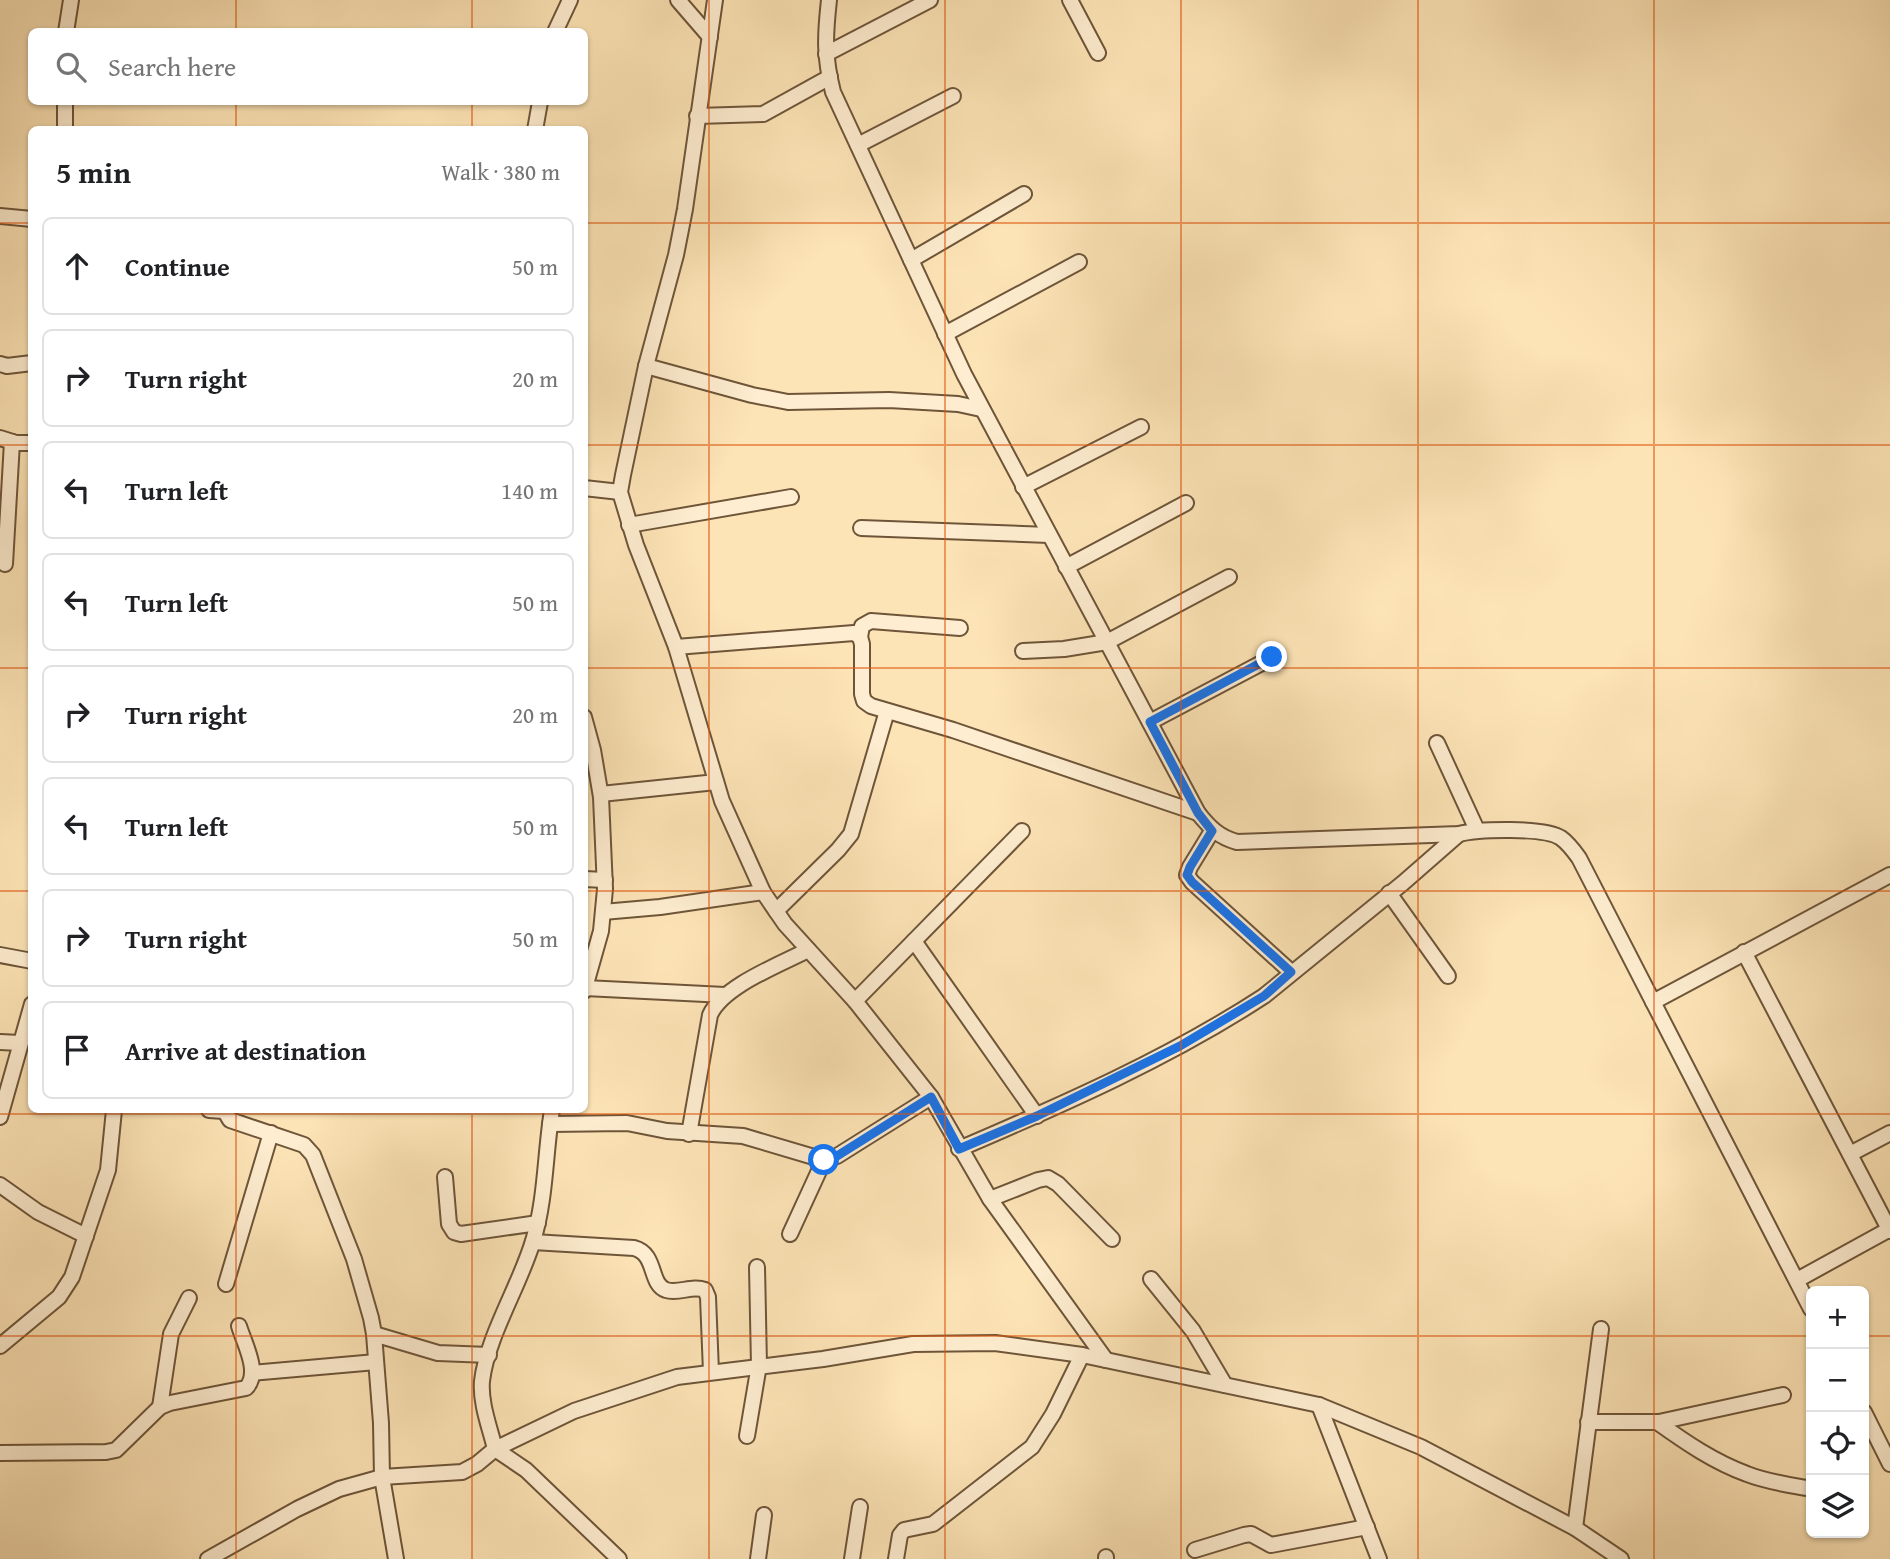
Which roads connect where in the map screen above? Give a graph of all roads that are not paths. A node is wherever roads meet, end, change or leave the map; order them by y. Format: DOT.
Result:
graph roads {
  1 [pos="71,0"];
  2 [pos="570,0"];
  3 [pos="678,0"];
  4 [pos="715,0"];
  5 [pos="829,0"];
  6 [pos="930,0"];
  7 [pos="1070,0"];
  8 [pos="67,28"];
  9 [pos="557,28"];
  10 [pos="710,37"];
  11 [pos="1098,53"];
  12 [pos="826,54"];
  13 [pos="830,77"];
  14 [pos="954,96"];
  15 [pos="65,105"];
  16 [pos="539,105"];
  17 [pos="697,116"];
  18 [pos="65,126"];
  19 [pos="535,126"];
  20 [pos="858,145"];
  21 [pos="1024,194"];
  22 [pos="0,216"];
  23 [pos="28,219"];
  24 [pos="911,260"];
  25 [pos="1079,262"];
  26 [pos="945,334"];
  27 [pos="28,363"];
  28 [pos="0,364"];
  29 [pos="646,366"];
  30 [pos="981,409"];
  31 [pos="1141,427"];
  32 [pos="6,440"];
  33 [pos="28,443"];
  34 [pos="1023,487"];
  35 [pos="588,488"];
  36 [pos="620,492"];
  37 [pos="791,497"];
  38 [pos="1186,503"];
  39 [pos="629,525"];
  40 [pos="861,528"];
  41 [pos="1049,534"];
  42 [pos="5,564"];
  43 [pos="1066,567"];
  44 [pos="1229,577"];
  45 [pos="960,628"];
  46 [pos="860,637"];
  47 [pos="1107,642"];
  48 [pos="676,647"];
  49 [pos="1023,651"];
  50 [pos="1272,657"];
  51 [pos="887,710"];
  52 [pos="1150,722"];
  53 [pos="588,732"];
  54 [pos="1437,743"];
  55 [pos="716,782"];
  56 [pos="601,794"];
  57 [pos="1198,813"];
  58 [pos="1477,830"];
  59 [pos="1022,831"];
  60 [pos="1212,831"];
  61 [pos="1459,834"];
  62 [pos="1890,875"];
  63 [pos="588,879"];
  64 [pos="605,880"];
  65 [pos="764,892"];
  66 [pos="1389,893"];
  67 [pos="776,911"];
  68 [pos="603,912"];
  69 [pos="914,942"];
  70 [pos="808,950"];
  71 [pos="1744,952"];
  72 [pos="0,956"];
  73 [pos="28,960"];
  74 [pos="1291,972"];
  75 [pos="1448,976"];
  76 [pos="588,978"];
  77 [pos="588,989"];
  78 [pos="725,995"];
  79 [pos="855,1001"];
  80 [pos="1653,1002"];
  81 [pos="28,1017"];
  82 [pos="0,1042"];
  83 [pos="20,1043"];
  84 [pos="931,1097"];
  85 [pos="2,1099"];
  86 [pos="114,1113"];
  87 [pos="226,1113"];
  88 [pos="1037,1116"];
  89 [pos="0,1117"];
  90 [pos="551,1117"];
  91 [pos="271,1133"];
  92 [pos="1890,1133"];
  93 [pos="689,1134"];
  94 [pos="959,1149"];
  95 [pos="1850,1154"];
  96 [pos="824,1160"];
  97 [pos="446,1177"];
  98 [pos="0,1185"];
  99 [pos="990,1199"];
  100 [pos="538,1223"];
  101 [pos="1890,1230"];
  102 [pos="790,1234"];
  103 [pos="86,1236"];
  104 [pos="1112,1240"];
  105 [pos="533,1242"];
  106 [pos="757,1267"];
  107 [pos="1151,1279"];
  108 [pos="1797,1280"];
  109 [pos="226,1284"];
  110 [pos="189,1298"];
  111 [pos="1806,1299"];
  112 [pos="239,1326"];
  113 [pos="1601,1329"];
  114 [pos="374,1334"];
  115 [pos="0,1346"];
  116 [pos="489,1355"];
  117 [pos="1082,1355"];
  118 [pos="1106,1360"];
  119 [pos="376,1362"];
  120 [pos="759,1365"];
  121 [pos="711,1372"];
  122 [pos="252,1373"];
  123 [pos="1225,1385"];
  124 [pos="1783,1395"];
  125 [pos="1319,1405"];
  126 [pos="160,1407"];
  127 [pos="1588,1422"];
  128 [pos="1657,1422"];
  129 [pos="1869,1422"];
  130 [pos="747,1436"];
  131 [pos="495,1449"];
  132 [pos="0,1453"];
  133 [pos="1890,1464"];
  134 [pos="382,1477"];
  135 [pos="1806,1488"];
  136 [pos="860,1507"];
  137 [pos="764,1515"];
  138 [pos="1367,1527"];
  139 [pos="1575,1528"];
  140 [pos="1195,1550"];
  141 [pos="208,1559"];
  142 [pos="396,1559"];
  143 [pos="619,1559"];
  144 [pos="758,1559"];
  145 [pos="852,1559"];
  146 [pos="895,1559"];
  147 [pos="1379,1559"];
  148 [pos="1621,1559"];
  1 -- 8 [label="street"];
  2 -- 9 [label="street"];
  3 -- 10 [label="street"];
  4 -- 10 [label="street"];
  5 -- 12 [label="street"];
  6 -- 12 [label="street"];
  7 -- 11 [label="street"];
  10 -- 17 [label="street"];
  12 -- 13 [label="street"];
  13 -- 17 [label="street"];
  13 -- 20 [label="street"];
  14 -- 20 [label="street"];
  15 -- 18 [label="street"];
  16 -- 19 [label="street"];
  17 -- 29 [label="street"];
  20 -- 24 [label="street"];
  21 -- 24 [label="street"];
  22 -- 23 [label="street"];
  24 -- 26 [label="street"];
  25 -- 26 [label="street"];
  26 -- 30 [label="street"];
  27 -- 28 [label="street"];
  29 -- 30 [label="street"];
  29 -- 36 [label="street"];
  30 -- 34 [label="street"];
  31 -- 34 [label="street"];
  32 -- 33 [label="street"];
  32 -- 42 [label="street"];
  34 -- 41 [label="street"];
  35 -- 36 [label="street"];
  36 -- 39 [label="street"];
  37 -- 39 [label="street"];
  38 -- 43 [label="street"];
  39 -- 48 [label="street"];
  40 -- 41 [label="street"];
  41 -- 43 [label="street"];
  43 -- 47 [label="street"];
  44 -- 47 [label="street"];
  45 -- 46 [label="street"];
  46 -- 48 [label="street"];
  46 -- 51 [label="street"];
  47 -- 49 [label="street"];
  47 -- 52 [label="street"];
  48 -- 55 [label="street"];
  50 -- 52 [label="street"];
  51 -- 57 [label="street"];
  51 -- 67 [label="street"];
  52 -- 57 [label="street"];
  53 -- 56 [label="street"];
  54 -- 58 [label="street"];
  55 -- 56 [label="street"];
  55 -- 65 [label="street"];
  56 -- 64 [label="street"];
  57 -- 60 [label="street"];
  58 -- 61 [label="street"];
  58 -- 80 [label="street"];
  59 -- 69 [label="street"];
  60 -- 61 [label="street"];
  60 -- 74 [label="street"];
  61 -- 66 [label="street"];
  62 -- 71 [label="street"];
  63 -- 64 [label="street"];
  64 -- 68 [label="street"];
  65 -- 67 [label="street"];
  65 -- 68 [label="street"];
  66 -- 74 [label="street"];
  66 -- 75 [label="street"];
  67 -- 70 [label="street"];
  68 -- 76 [label="street"];
  69 -- 79 [label="street"];
  69 -- 88 [label="street"];
  70 -- 78 [label="street"];
  70 -- 79 [label="street"];
  71 -- 80 [label="street"];
  71 -- 95 [label="street"];
  72 -- 73 [label="street"];
  74 -- 88 [label="street"];
  77 -- 78 [label="street"];
  78 -- 93 [label="street"];
  79 -- 84 [label="street"];
  80 -- 108 [label="street"];
  81 -- 83 [label="street"];
  82 -- 83 [label="street"];
  83 -- 85 [label="street"];
  84 -- 94 [label="street"];
  84 -- 96 [label="street"];
  85 -- 89 [label="street"];
  86 -- 103 [label="street"];
  87 -- 91 [label="street"];
  88 -- 94 [label="street"];
  90 -- 93 [label="street"];
  90 -- 100 [label="street"];
  91 -- 109 [label="street"];
  91 -- 114 [label="street"];
  92 -- 95 [label="street"];
  93 -- 96 [label="street"];
  94 -- 99 [label="street"];
  95 -- 101 [label="street"];
  96 -- 102 [label="street"];
  97 -- 100 [label="street"];
  98 -- 103 [label="street"];
  99 -- 104 [label="street"];
  99 -- 118 [label="street"];
  100 -- 105 [label="street"];
  101 -- 108 [label="street"];
  103 -- 115 [label="street"];
  105 -- 116 [label="street"];
  105 -- 121 [label="street"];
  106 -- 120 [label="street"];
  107 -- 123 [label="street"];
  108 -- 111 [label="street"];
  110 -- 126 [label="street"];
  112 -- 122 [label="street"];
  113 -- 127 [label="street"];
  114 -- 116 [label="street"];
  114 -- 119 [label="street"];
  116 -- 131 [label="street"];
  117 -- 118 [label="street"];
  117 -- 120 [label="street"];
  117 -- 146 [label="street"];
  118 -- 123 [label="street"];
  119 -- 122 [label="street"];
  119 -- 134 [label="street"];
  120 -- 121 [label="street"];
  120 -- 130 [label="street"];
  121 -- 131 [label="street"];
  122 -- 126 [label="street"];
  123 -- 125 [label="street"];
  124 -- 128 [label="street"];
  125 -- 138 [label="street"];
  125 -- 139 [label="street"];
  126 -- 132 [label="street"];
  127 -- 128 [label="street"];
  127 -- 139 [label="street"];
  128 -- 135 [label="street"];
  129 -- 133 [label="street"];
  131 -- 134 [label="street"];
  131 -- 143 [label="street"];
  134 -- 141 [label="street"];
  134 -- 142 [label="street"];
  136 -- 145 [label="street"];
  137 -- 144 [label="street"];
  138 -- 140 [label="street"];
  138 -- 147 [label="street"];
  139 -- 148 [label="street"];
}
